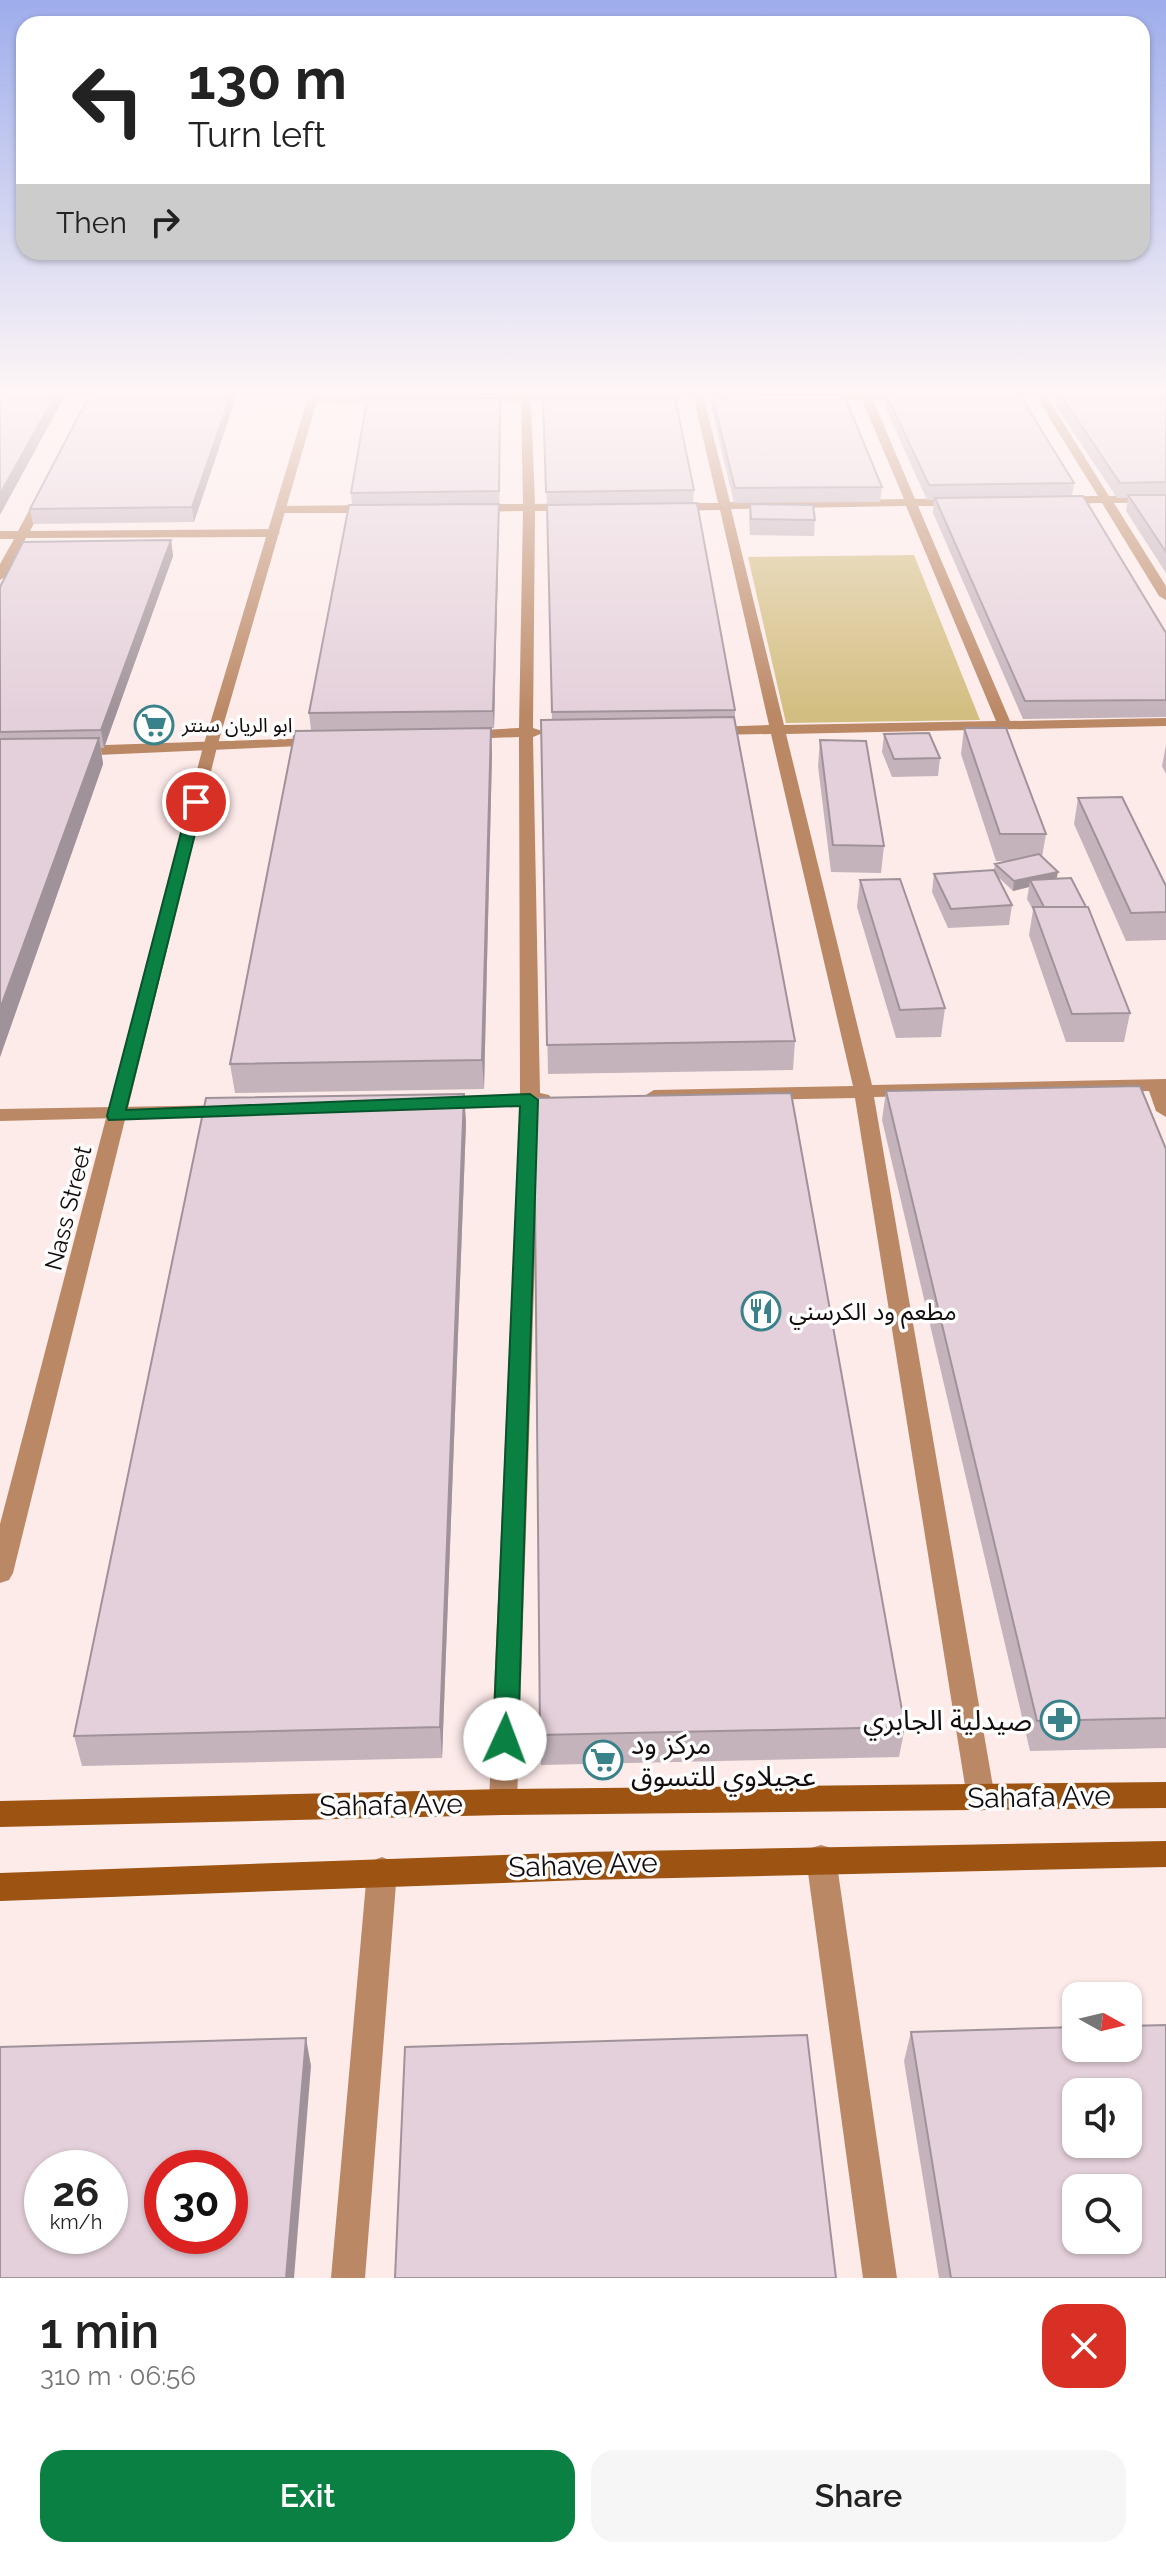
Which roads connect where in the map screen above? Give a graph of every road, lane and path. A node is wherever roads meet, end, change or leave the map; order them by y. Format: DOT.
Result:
graph roads {
  1 [pos="40,500"];
  2 [pos="284,500"];
  3 [pos="529,500"];
  4 [pos="725,500"];
  5 [pos="1105,500"];
  6 [pos="970,502"];
  7 [pos="910,503"];
  8 [pos="726,506"];
  9 [pos="590,507"];
  10 [pos="650,507"];
  11 [pos="467,508"];
  12 [pos="529,508"];
  13 [pos="390,509"];
  14 [pos="281,510"];
  15 [pos="274,533"];
  16 [pos="23,534"];
  17 [pos="0,535"];
  18 [pos="0,576"];
  19 [pos="1166,596"];
  20 [pos="1166,722"];
  21 [pos="1005,726"];
  22 [pos="779,730"];
  23 [pos="700,731"];
  24 [pos="526,732"];
  25 [pos="558,732"];
  26 [pos="447,736"];
  27 [pos="336,741"];
  28 [pos="210,747"];
  29 [pos="60,752"];
  30 [pos="1161,1085"];
  31 [pos="863,1089"];
  32 [pos="641,1096"];
  33 [pos="561,1099"];
  34 [pos="530,1100"];
  35 [pos="418,1104"];
  36 [pos="243,1111"];
  37 [pos="1166,1111"];
  38 [pos="0,1115"];
  39 [pos="116,1116"];
  40 [pos="0,1573"];
  41 [pos="1166,1795"];
  42 [pos="981,1798"];
  43 [pos="503,1802"];
  44 [pos="0,1814"];
  45 [pos="1166,1854"];
  46 [pos="821,1858"];
  47 [pos="382,1871"];
  48 [pos="0,1887"];
  49 [pos="348,2278"];
  50 [pos="880,2278"];
  1 -- 16 [label="street"];
  2 -- 14 [label="street, Nass Street"];
  3 -- 12 [label="street"];
  4 -- 8 [label="street"];
  5 -- 19 [label="street"];
  6 -- 7 [label="street"];
  7 -- 8 [label="street"];
  7 -- 21 [label="street"];
  8 -- 10 [label="street"];
  8 -- 22 [label="street"];
  9 -- 12 [label="street"];
  11 -- 12 [label="street"];
  12 -- 24 [label="street"];
  13 -- 14 [label="street"];
  14 -- 15 [label="street, Nass Street"];
  15 -- 16 [label="street"];
  15 -- 28 [label="street, Nass Street"];
  16 -- 17 [label="street"];
  16 -- 18 [label="street"];
  20 -- 21 [label="street"];
  21 -- 22 [label="street"];
  22 -- 23 [label="street"];
  22 -- 31 [label="street"];
  24 -- 25 [label="street"];
  24 -- 26 [label="street"];
  24 -- 34 [label="street"];
  27 -- 28 [label="street"];
  28 -- 29 [label="street"];
  28 -- 39 [label="street, Nass Street"];
  30 -- 31 [label="street"];
  30 -- 37 [label="street"];
  31 -- 32 [label="street"];
  31 -- 42 [label="street"];
  33 -- 34 [label="street"];
  34 -- 35 [label="street"];
  34 -- 43 [label="street"];
  36 -- 39 [label="street"];
  38 -- 39 [label="street"];
  39 -- 40 [label="street, Nass Street"];
  41 -- 42 [label="main road, Sahafa Ave"];
  42 -- 43 [label="main road, Sahafa Ave"];
  43 -- 44 [label="main road, Sahafa Ave"];
  45 -- 46 [label="main road, Sahave Ave"];
  46 -- 47 [label="main road, Sahave Ave"];
  46 -- 50 [label="street"];
  47 -- 48 [label="main road, Sahave Ave"];
  47 -- 49 [label="street"];
}
